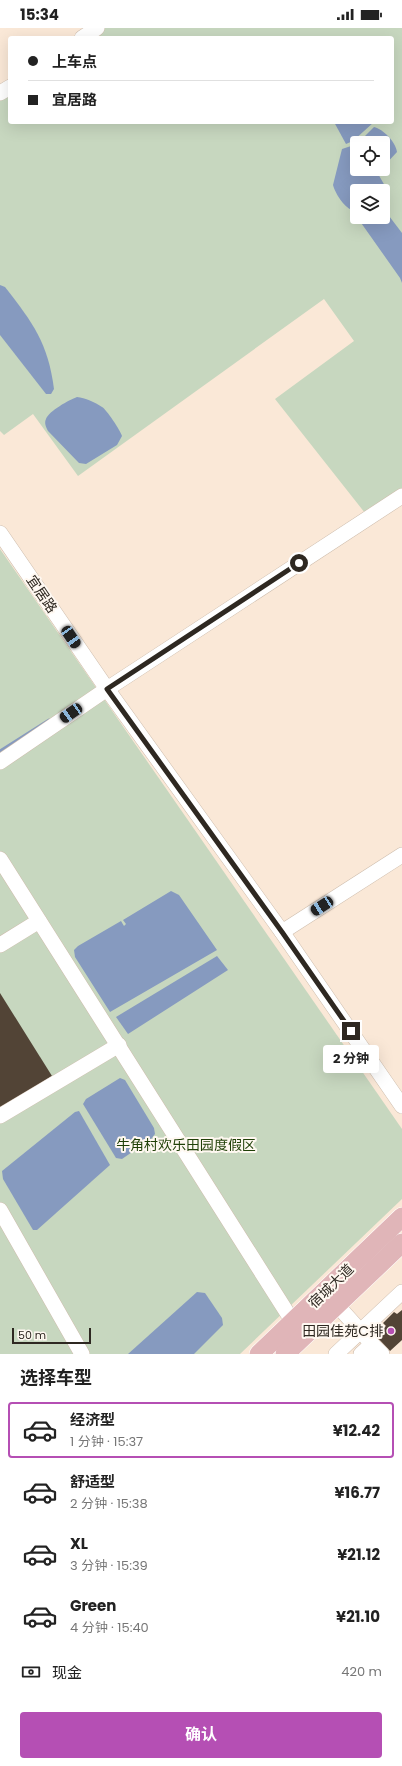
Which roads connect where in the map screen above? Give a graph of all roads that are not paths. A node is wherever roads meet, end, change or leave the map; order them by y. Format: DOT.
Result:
graph roads {
  1 [pos="97,28"];
  2 [pos="85,36"];
  3 [pos="402,496"];
  4 [pos="0,533"];
  5 [pos="107,689"];
  6 [pos="0,762"];
  7 [pos="402,855"];
  8 [pos="0,859"];
  9 [pos="39,921"];
  10 [pos="282,932"];
  11 [pos="0,945"];
  12 [pos="119,1045"];
  13 [pos="402,1106"];
  14 [pos="0,1116"];
  15 [pos="0,1210"];
  16 [pos="402,1217"];
  17 [pos="5,1229"];
  18 [pos="402,1243"];
  19 [pos="402,1292"];
  20 [pos="337,1305"];
  21 [pos="293,1322"];
  22 [pos="360,1331"];
  23 [pos="371,1351"];
  24 [pos="82,1354"];
  25 [pos="259,1354"];
  26 [pos="285,1354"];
  27 [pos="336,1354"];
  1 -- 2 [label="street"];
  3 -- 5 [label="street"];
  4 -- 5 [label="street, 宜居路"];
  5 -- 6 [label="street"];
  5 -- 10 [label="street, 宜居路"];
  7 -- 10 [label="street"];
  8 -- 9 [label="street"];
  9 -- 11 [label="street"];
  9 -- 12 [label="street"];
  10 -- 13 [label="street, 宜居路"];
  12 -- 14 [label="street"];
  12 -- 21 [label="street"];
  15 -- 17 [label="street"];
  16 -- 21 [label="main road, 宿城大道"];
  17 -- 24 [label="street"];
  18 -- 20 [label="main road, 宿城大道"];
  19 -- 22 [label="street"];
  20 -- 22 [label="street"];
  20 -- 26 [label="main road, 宿城大道"];
  21 -- 25 [label="main road, 宿城大道"];
  22 -- 23 [label="street"];
  22 -- 27 [label="street"];
}
